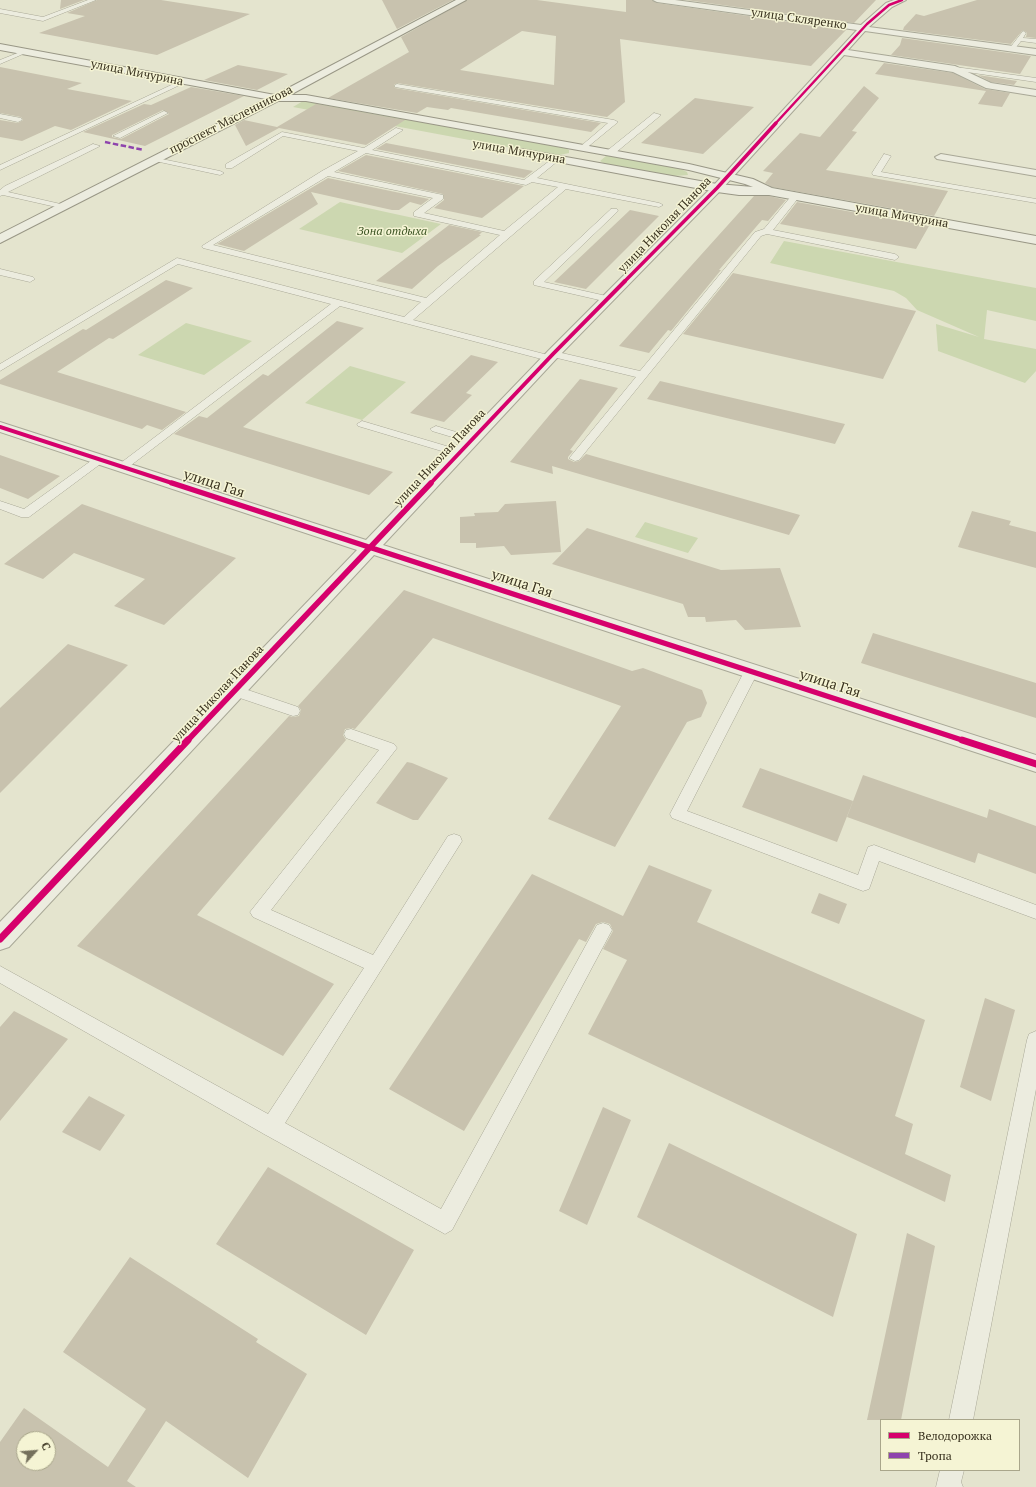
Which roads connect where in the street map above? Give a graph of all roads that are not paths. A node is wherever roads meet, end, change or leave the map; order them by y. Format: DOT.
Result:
graph roads {
  1 [pos="93,0"];
  2 [pos="462,0"];
  3 [pos="657,0"];
  4 [pos="902,0"];
  5 [pos="871,8"];
  6 [pos="0,12"];
  7 [pos="841,17"];
  8 [pos="821,22"];
  9 [pos="863,28"];
  10 [pos="1023,33"];
  11 [pos="1019,39"];
  12 [pos="1036,41"];
  13 [pos="0,46"];
  14 [pos="1012,49"];
  15 [pos="27,51"];
  16 [pos="841,52"];
  17 [pos="1036,52"];
  18 [pos="0,62"];
  19 [pos="955,69"];
  20 [pos="1036,80"];
  21 [pos="182,82"];
  22 [pos="397,86"];
  23 [pos="1036,93"];
  24 [pos="274,98"];
  25 [pos="129,106"];
  26 [pos="287,109"];
  27 [pos="656,115"];
  28 [pos="0,116"];
  29 [pos="18,120"];
  30 [pos="384,127"];
  31 [pos="403,130"];
  32 [pos="117,136"];
  33 [pos="96,146"];
  34 [pos="587,148"];
  35 [pos="365,150"];
  36 [pos="508,150"];
  37 [pos="611,152"];
  38 [pos="887,156"];
  39 [pos="941,157"];
  40 [pos="556,158"];
  41 [pos="154,159"];
  42 [pos="575,162"];
  43 [pos="229,166"];
  44 [pos="0,168"];
  45 [pos="220,173"];
  46 [pos="325,173"];
  47 [pos="1036,173"];
  48 [pos="728,175"];
  49 [pos="530,179"];
  50 [pos="564,186"];
  51 [pos="717,188"];
  52 [pos="769,191"];
  53 [pos="1,193"];
  54 [pos="795,196"];
  55 [pos="1036,201"];
  56 [pos="659,205"];
  57 [pos="62,207"];
  58 [pos="614,211"];
  59 [pos="766,231"];
  60 [pos="506,234"];
  61 [pos="0,239"];
  62 [pos="1036,240"];
  63 [pos="895,257"];
  64 [pos="0,272"];
  65 [pos="30,279"];
  66 [pos="608,298"];
  67 [pos="428,301"];
  68 [pos="339,303"];
  69 [pos="406,321"];
  70 [pos="551,356"];
  71 [pos="0,368"];
  72 [pos="642,375"];
  73 [pos="362,424"];
  74 [pos="0,427"];
  75 [pos="436,430"];
  76 [pos="472,440"];
  77 [pos="459,453"];
  78 [pos="575,458"];
  79 [pos="99,460"];
  80 [pos="122,467"];
  81 [pos="0,506"];
  82 [pos="370,548"];
  83 [pos="751,672"];
  84 [pos="236,691"];
  85 [pos="293,711"];
  86 [pos="351,734"];
  87 [pos="1036,764"];
  88 [pos="454,841"];
  89 [pos="1036,912"];
  90 [pos="603,930"];
  91 [pos="0,939"];
  92 [pos="376,965"];
  93 [pos="0,974"];
  94 [pos="1036,1040"];
  95 [pos="271,1127"];
  96 [pos="961,1419"];
  97 [pos="952,1471"];
  98 [pos="951,1487"];
  1 -- 6 [label="lane"];
  2 -- 24 [label="street, проспект Масленникова"];
  3 -- 8 [label="street, улица Скляренко"];
  4 -- 5 [label="street, улица Николая Панова"];
  4 -- 9 [label="street, улица Николая Панова"];
  7 -- 8 [label="street"];
  8 -- 9 [label="street, улица Скляренко"];
  9 -- 14 [label="street, улица Скляренко"];
  9 -- 16 [label="street, улица Николая Панова"];
  10 -- 11 [label="lane"];
  11 -- 12 [label="lane"];
  11 -- 14 [label="lane"];
  13 -- 15 [label="street, улица Мичурина"];
  14 -- 17 [label="street, улица Скляренко"];
  15 -- 18 [label="lane"];
  15 -- 21 [label="street, улица Мичурина"];
  16 -- 19 [label="street"];
  16 -- 48 [label="street, улица Николая Панова"];
  19 -- 20 [label="lane"];
  19 -- 23 [label="street"];
  21 -- 24 [label="street, улица Мичурина"];
  21 -- 25 [label="lane"];
  22 -- 34 [label="lane"];
  24 -- 26 [label="street"];
  24 -- 34 [label="street, улица Мичурина"];
  24 -- 41 [label="street, проспект Масленникова"];
  25 -- 32 [label="lane"];
  25 -- 44 [label="lane"];
  27 -- 37 [label="lane"];
  28 -- 29 [label="lane"];
  30 -- 31 [label="street"];
  31 -- 35 [label="lane"];
  33 -- 53 [label="lane"];
  34 -- 37 [label="street, улица Мичурина"];
  34 -- 42 [label="lane"];
  35 -- 43 [label="lane"];
  35 -- 46 [label="lane"];
  35 -- 49 [label="lane"];
  36 -- 40 [label="street, улица Мичурина"];
  37 -- 48 [label="street, улица Мичурина"];
  38 -- 55 [label="lane"];
  39 -- 47 [label="street"];
  40 -- 42 [label="street, улица Мичурина"];
  40 -- 49 [label="lane"];
  41 -- 45 [label="lane"];
  41 -- 57 [label="street, проспект Масленникова"];
  42 -- 51 [label="street, улица Мичурина"];
  46 -- 60 [label="lane"];
  46 -- 67 [label="lane"];
  48 -- 51 [label="street, улица Николая Панова"];
  48 -- 52 [label="street, улица Мичурина"];
  49 -- 50 [label="lane"];
  50 -- 56 [label="lane"];
  50 -- 60 [label="lane"];
  51 -- 52 [label="street, улица Мичурина"];
  51 -- 66 [label="street, улица Николая Панова"];
  52 -- 54 [label="street, улица Мичурина"];
  53 -- 57 [label="lane"];
  54 -- 59 [label="lane"];
  54 -- 62 [label="street, улица Мичурина"];
  57 -- 61 [label="street, проспект Масленникова"];
  58 -- 66 [label="lane"];
  59 -- 63 [label="lane"];
  59 -- 72 [label="lane"];
  60 -- 67 [label="lane"];
  64 -- 65 [label="lane"];
  66 -- 70 [label="street, улица Николая Панова"];
  67 -- 69 [label="lane"];
  68 -- 69 [label="lane"];
  68 -- 71 [label="lane"];
  68 -- 80 [label="lane"];
  69 -- 70 [label="lane"];
  70 -- 72 [label="lane"];
  70 -- 76 [label="street, улица Николая Панова"];
  72 -- 78 [label="lane"];
  73 -- 77 [label="lane"];
  74 -- 79 [label="street, улица Гая"];
  75 -- 76 [label="lane"];
  76 -- 77 [label="street, улица Николая Панова"];
  77 -- 82 [label="street, улица Николая Панова"];
  79 -- 80 [label="street, улица Гая"];
  79 -- 81 [label="lane"];
  80 -- 82 [label="street, улица Гая"];
  82 -- 83 [label="street, улица Гая"];
  82 -- 84 [label="street, улица Николая Панова"];
  83 -- 87 [label="street, улица Гая"];
  83 -- 89 [label="lane"];
  84 -- 85 [label="lane"];
  84 -- 91 [label="street, улица Николая Панова"];
  86 -- 92 [label="lane"];
  88 -- 92 [label="lane"];
  90 -- 95 [label="lane"];
  92 -- 95 [label="lane"];
  93 -- 95 [label="lane"];
  94 -- 96 [label="lane"];
  97 -- 98 [label="lane"];
}
